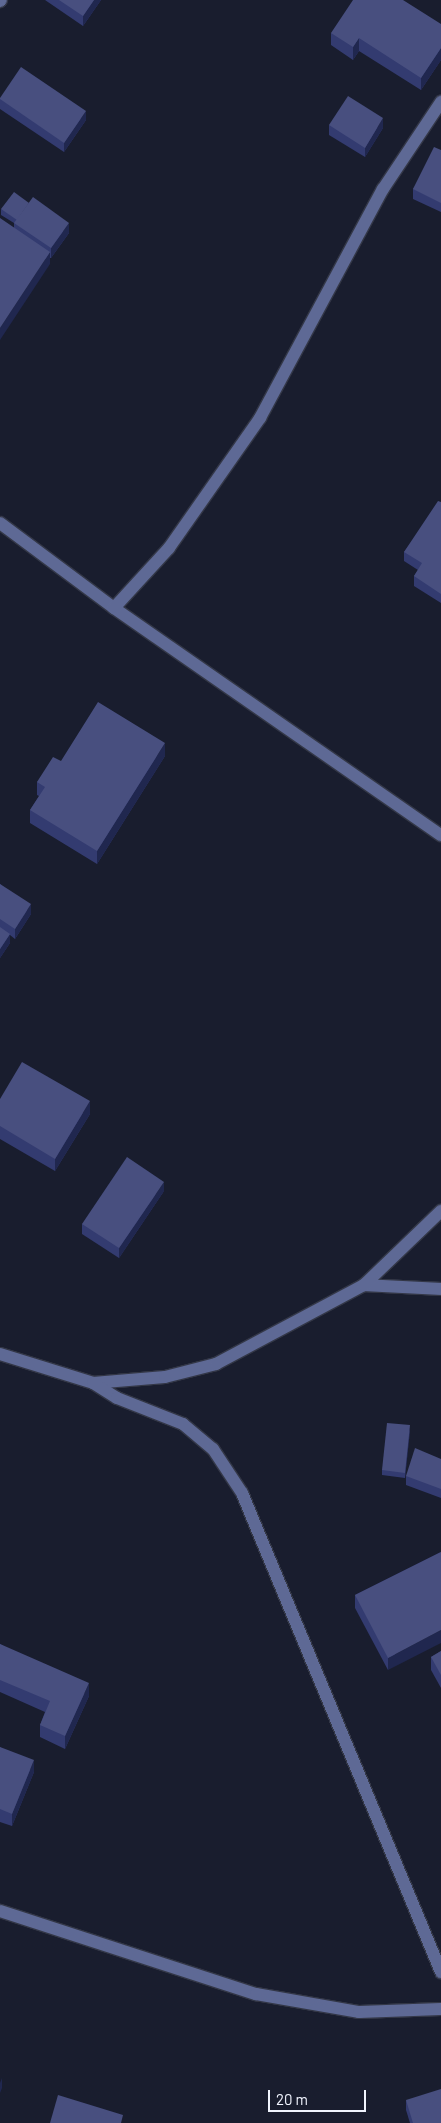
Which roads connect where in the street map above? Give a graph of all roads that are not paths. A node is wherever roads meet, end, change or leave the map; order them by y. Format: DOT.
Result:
graph roads {
  1 [pos="441,102"];
  2 [pos="0,523"];
  3 [pos="114,608"];
  4 [pos="441,835"];
  5 [pos="441,1211"];
  6 [pos="364,1285"];
  7 [pos="441,1289"];
  8 [pos="0,1354"];
  9 [pos="93,1383"];
  10 [pos="0,1912"];
  11 [pos="441,1972"];
  12 [pos="441,2009"];
  1 -- 3 [label="street"];
  2 -- 3 [label="street"];
  3 -- 4 [label="street"];
  5 -- 6 [label="street"];
  6 -- 7 [label="street"];
  6 -- 9 [label="street"];
  8 -- 9 [label="street"];
  9 -- 11 [label="street"];
  10 -- 12 [label="street"];
}
